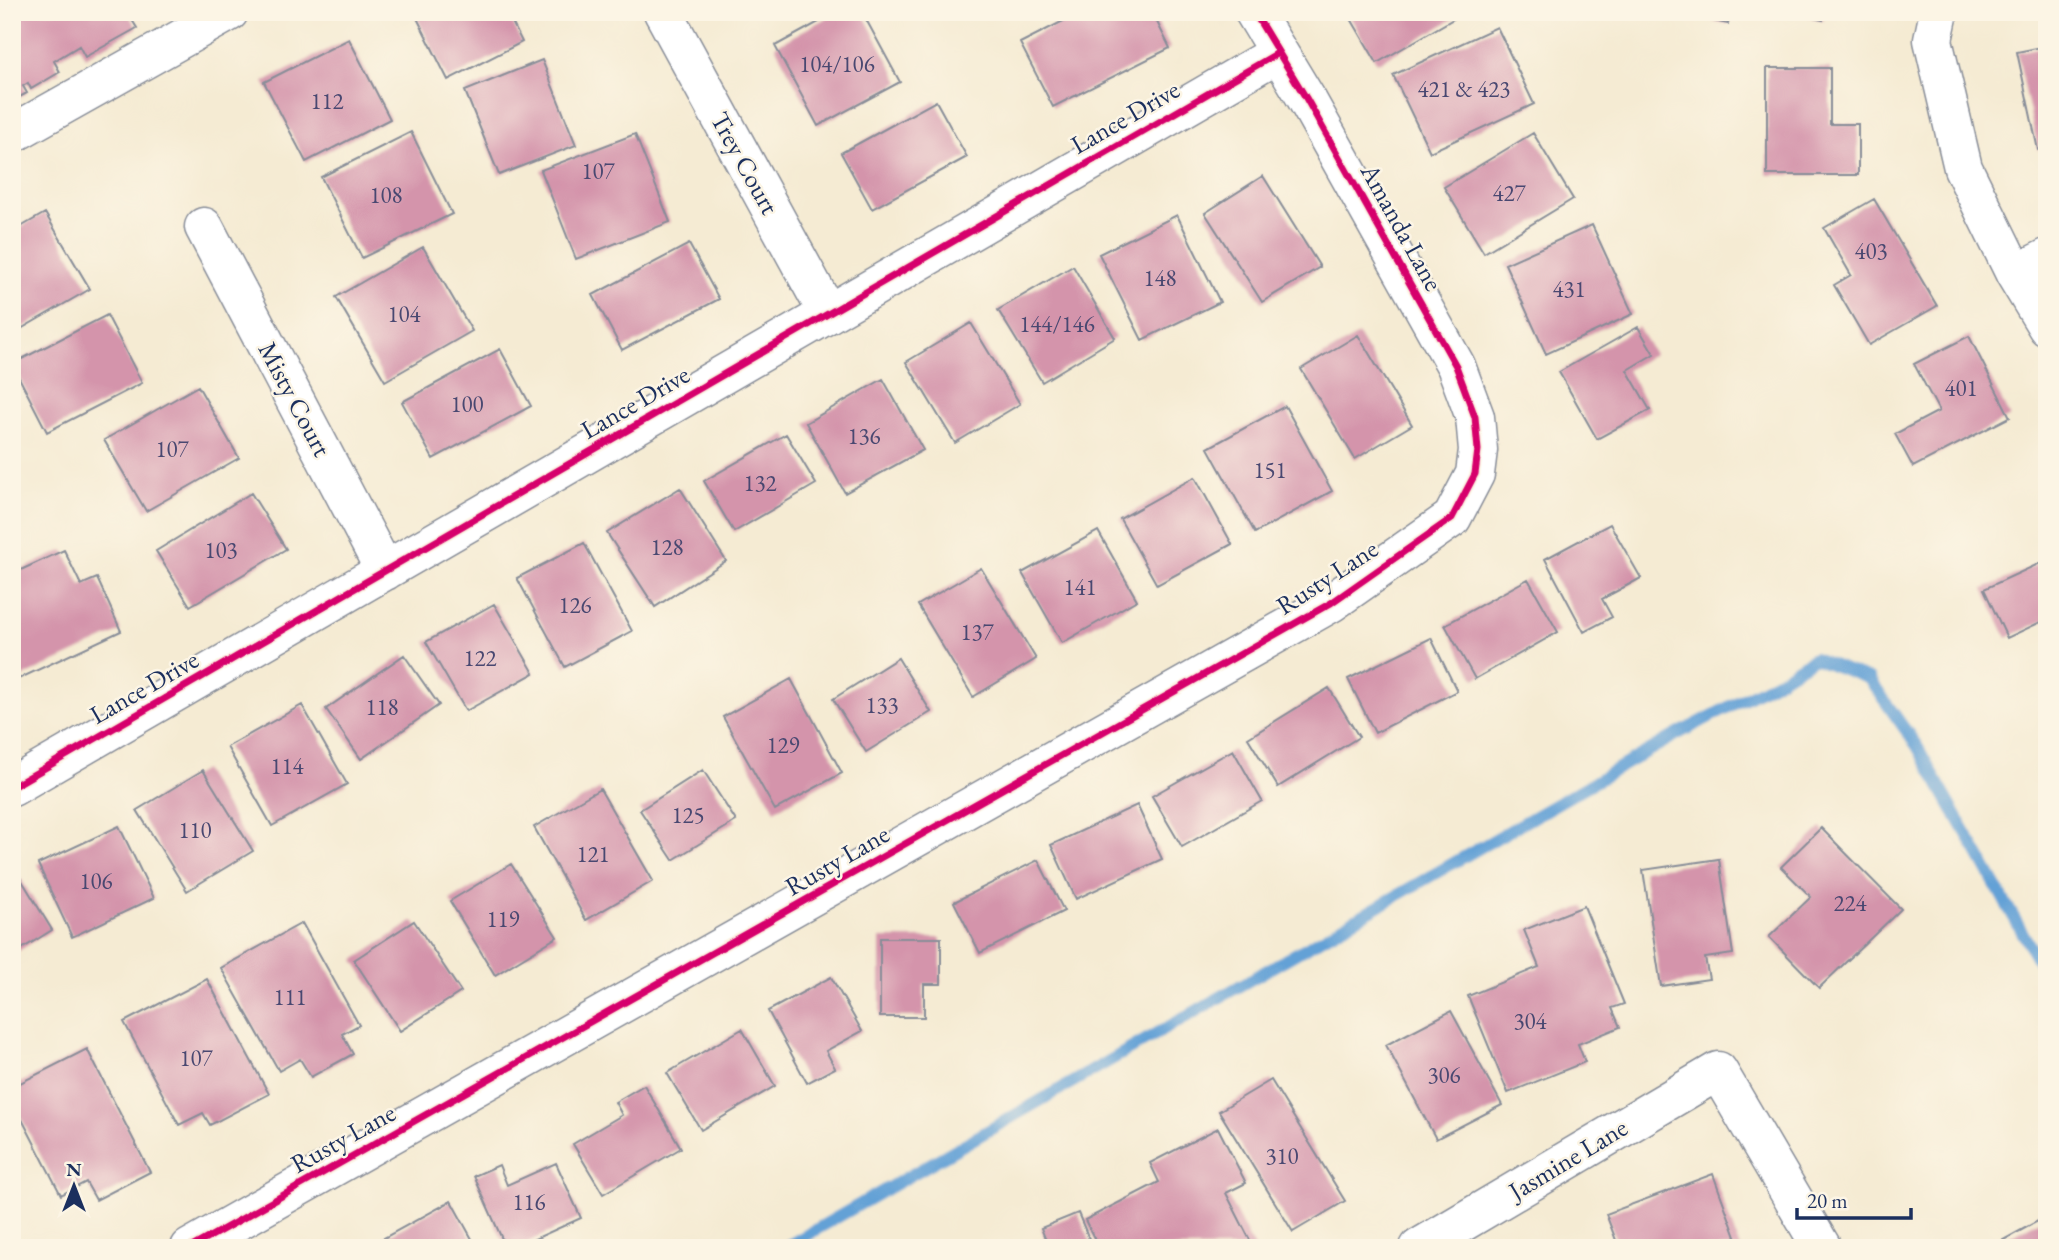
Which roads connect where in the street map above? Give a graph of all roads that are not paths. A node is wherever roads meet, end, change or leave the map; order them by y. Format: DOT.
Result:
graph roads {
  1 [pos="229,12"];
  2 [pos="663,12"];
  3 [pos="1254,12"];
  4 [pos="1939,12"];
  5 [pos="1278,52"];
  6 [pos="12,134"];
  7 [pos="204,227"];
  8 [pos="2031,266"];
  9 [pos="828,314"];
  10 [pos="2047,327"];
  11 [pos="1475,474"];
  12 [pos="385,572"];
  13 [pos="12,787"];
  14 [pos="190,1248"];
  15 [pos="1419,1248"];
  16 [pos="1822,1248"];
  1 -- 6 [label="street"];
  2 -- 9 [label="street, Trey Court"];
  3 -- 5 [label="street, Amanda Lane"];
  4 -- 8 [label="street"];
  5 -- 9 [label="street, Lance Drive"];
  5 -- 11 [label="street, Amanda Lane"];
  7 -- 12 [label="street, Misty Court"];
  8 -- 10 [label="street"];
  9 -- 12 [label="street, Lance Drive"];
  11 -- 14 [label="street, Rusty Lane"];
  12 -- 13 [label="street, Lance Drive"];
  15 -- 16 [label="street, Jasmine Lane"];
}
